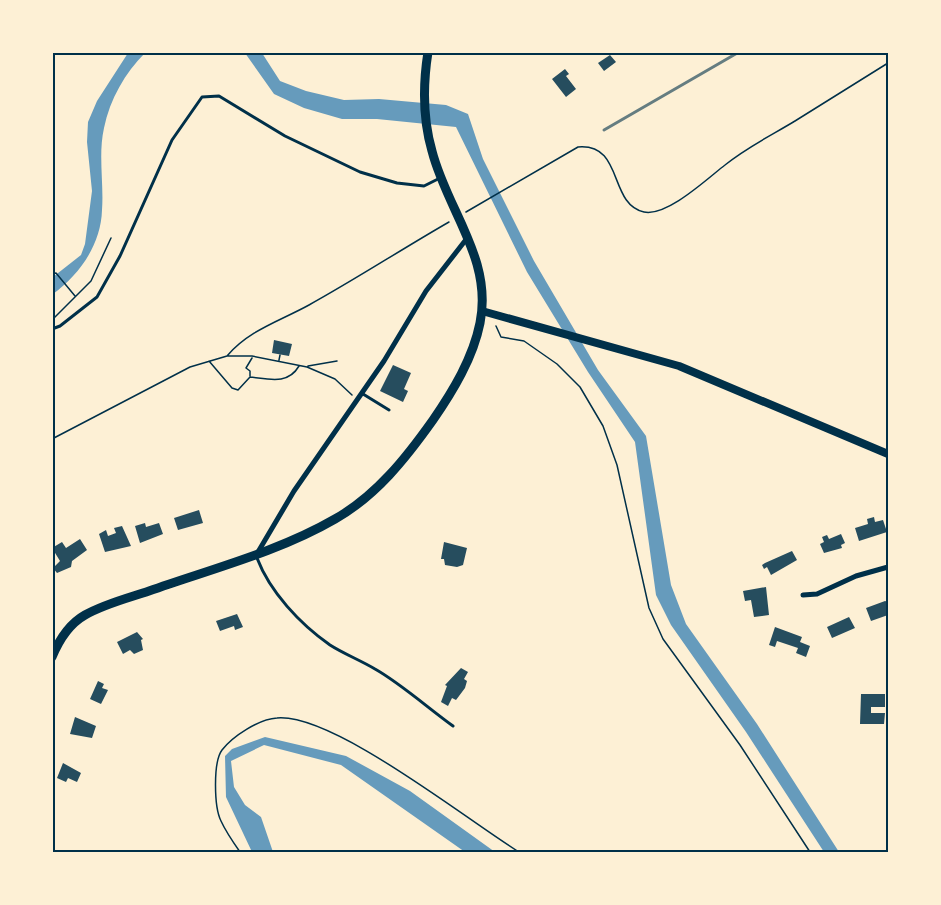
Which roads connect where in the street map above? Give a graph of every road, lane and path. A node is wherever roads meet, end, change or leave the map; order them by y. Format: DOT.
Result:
graph roads {
  1 [pos="428,52"];
  2 [pos="888,63"];
  3 [pos="441,177"];
  4 [pos="464,213"];
  5 [pos="453,219"];
  6 [pos="469,236"];
  7 [pos="111,238"];
  8 [pos="52,274"];
  9 [pos="75,297"];
  10 [pos="482,311"];
  11 [pos="52,320"];
  12 [pos="496,326"];
  13 [pos="52,329"];
  14 [pos="280,355"];
  15 [pos="227,356"];
  16 [pos="252,356"];
  17 [pos="209,361"];
  18 [pos="279,361"];
  19 [pos="337,361"];
  20 [pos="299,365"];
  21 [pos="307,367"];
  22 [pos="250,377"];
  23 [pos="361,393"];
  24 [pos="357,400"];
  25 [pos="389,410"];
  26 [pos="52,439"];
  27 [pos="888,454"];
  28 [pos="257,553"];
  29 [pos="888,567"];
  30 [pos="803,595"];
  31 [pos="52,657"];
  32 [pos="453,726"];
  33 [pos="240,852"];
  34 [pos="519,852"];
  35 [pos="810,852"];
  1 -- 3 [label="main road"];
  2 -- 4 [label="path"];
  3 -- 6 [label="main road"];
  3 -- 13 [label="lane"];
  5 -- 15 [label="path"];
  6 -- 10 [label="main road"];
  6 -- 23 [label="street"];
  7 -- 9 [label="path"];
  8 -- 9 [label="path"];
  9 -- 11 [label="path"];
  10 -- 27 [label="main road"];
  10 -- 28 [label="main road"];
  12 -- 35 [label="path"];
  14 -- 18 [label="path"];
  15 -- 16 [label="path"];
  15 -- 17 [label="path"];
  16 -- 18 [label="path"];
  16 -- 22 [label="path"];
  17 -- 22 [label="path"];
  17 -- 26 [label="path"];
  18 -- 20 [label="path"];
  19 -- 21 [label="path"];
  20 -- 21 [label="path"];
  20 -- 22 [label="path"];
  21 -- 24 [label="path"];
  23 -- 24 [label="street"];
  23 -- 25 [label="lane"];
  24 -- 28 [label="street"];
  28 -- 31 [label="main road"];
  28 -- 32 [label="lane"];
  29 -- 30 [label="street"];
  33 -- 34 [label="path"];
}
